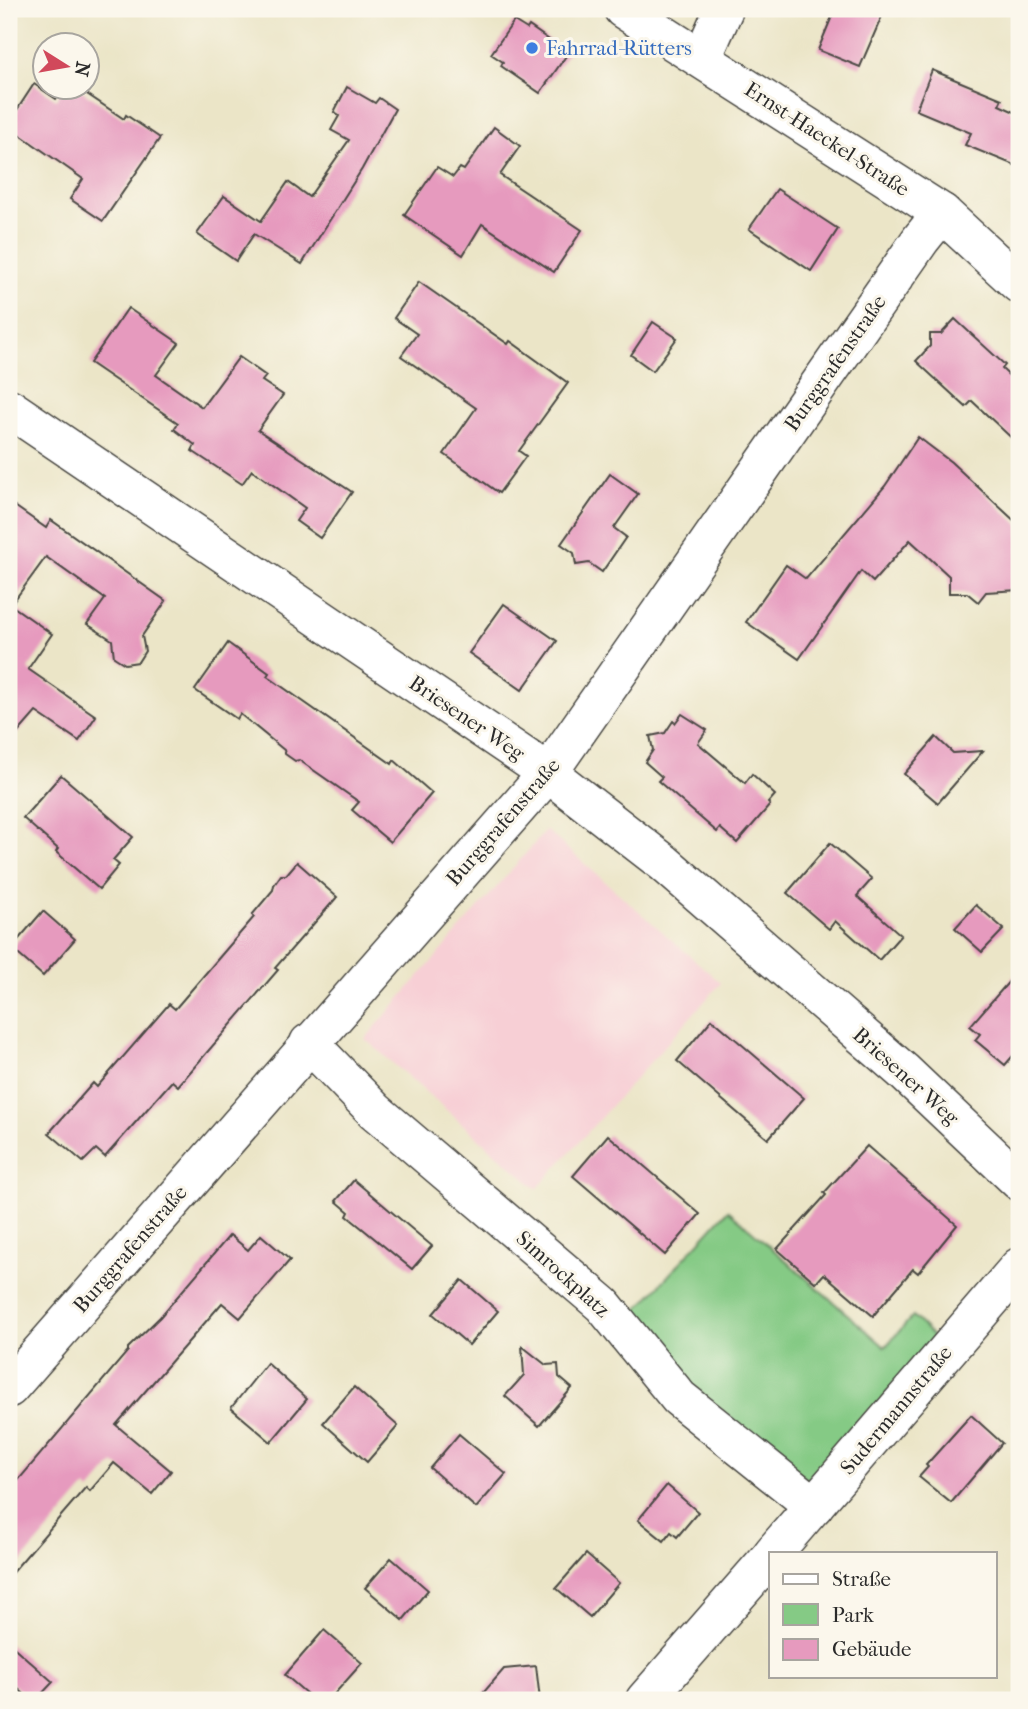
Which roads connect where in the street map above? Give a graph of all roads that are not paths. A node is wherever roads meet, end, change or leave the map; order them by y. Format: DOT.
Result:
graph roads {
  1 [pos="624,9"];
  2 [pos="724,9"];
  3 [pos="702,58"];
  4 [pos="942,213"];
  5 [pos="1019,284"];
  6 [pos="9,408"];
  7 [pos="548,773"];
  8 [pos="309,1043"];
  9 [pos="1019,1181"];
  10 [pos="1019,1267"];
  11 [pos="9,1388"];
  12 [pos="814,1506"];
  13 [pos="775,1552"];
  14 [pos="769,1558"];
  15 [pos="645,1700"];
  1 -- 3 [label="street, Ernst-Haeckel-Straße"];
  2 -- 3 [label="street"];
  3 -- 4 [label="street, Ernst-Haeckel-Straße"];
  4 -- 5 [label="street, Ernst-Haeckel-Straße"];
  4 -- 7 [label="street, Burggrafenstraße"];
  6 -- 7 [label="street, Briesener Weg"];
  7 -- 8 [label="street, Burggrafenstraße"];
  7 -- 9 [label="street, Briesener Weg"];
  8 -- 11 [label="street, Burggrafenstraße"];
  8 -- 12 [label="street, Simrockplatz"];
  10 -- 12 [label="street, Sudermannstraße"];
  12 -- 13 [label="street, Sudermannstraße"];
  14 -- 15 [label="street, Sudermannstraße"];
}
